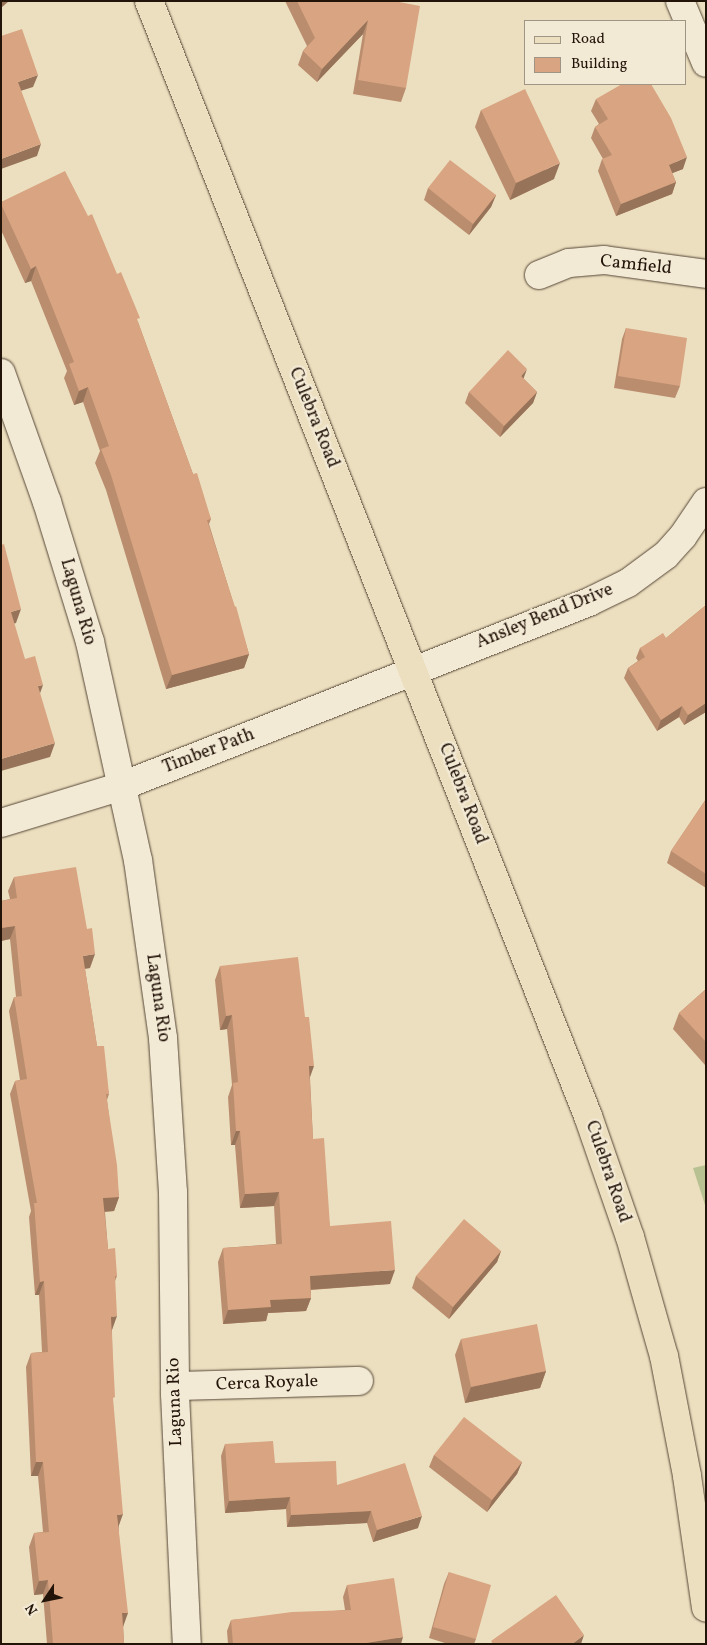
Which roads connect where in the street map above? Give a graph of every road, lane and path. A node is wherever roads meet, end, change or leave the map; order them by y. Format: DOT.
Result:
graph roads {
  1 [pos="149,1"];
  2 [pos="680,1"];
  3 [pos="706,63"];
  4 [pos="706,274"];
  5 [pos="538,275"];
  6 [pos="1,373"];
  7 [pos="706,502"];
  8 [pos="413,670"];
  9 [pos="122,786"];
  10 [pos="1,823"];
  11 [pos="359,1381"];
  12 [pos="175,1386"];
  13 [pos="706,1608"];
  14 [pos="187,1644"];
  1 -- 8 [label="main road, Culebra Road"];
  2 -- 3 [label="street"];
  4 -- 5 [label="street, Camfield"];
  6 -- 9 [label="street, Laguna Rio"];
  7 -- 8 [label="street, Ansley Bend Drive"];
  8 -- 9 [label="street, Timber Path"];
  8 -- 13 [label="main road, Culebra Road"];
  9 -- 10 [label="street, Timber Path"];
  9 -- 12 [label="street, Laguna Rio"];
  11 -- 12 [label="street, Cerca Royale"];
  12 -- 14 [label="street, Laguna Rio"];
}
